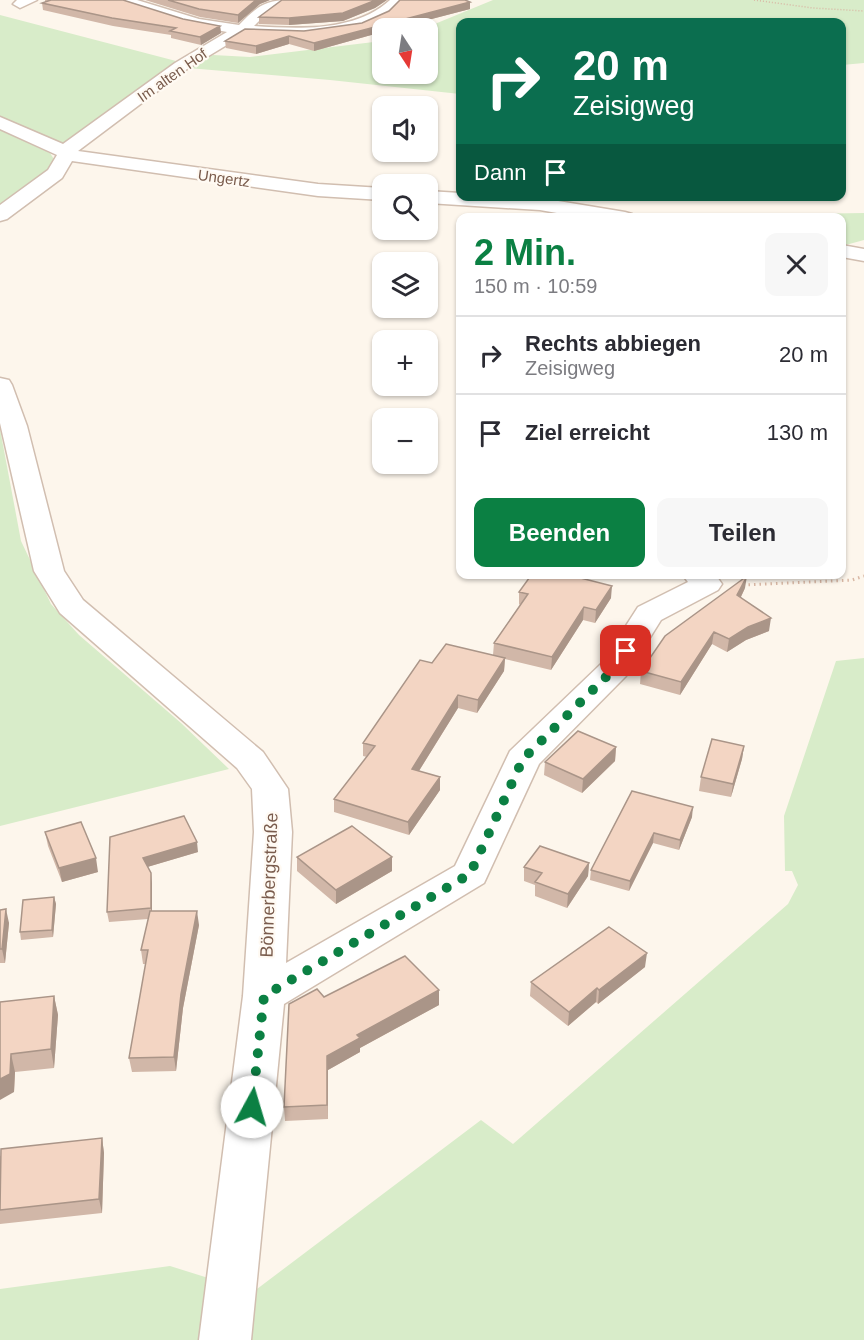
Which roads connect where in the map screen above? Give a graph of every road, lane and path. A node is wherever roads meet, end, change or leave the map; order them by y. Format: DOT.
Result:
graph roads {
  1 [pos="123,0"];
  2 [pos="281,0"];
  3 [pos="398,0"];
  4 [pos="754,0"];
  5 [pos="864,11"];
  6 [pos="243,29"];
  7 [pos="0,122"];
  8 [pos="65,153"];
  9 [pos="372,193"];
  10 [pos="438,198"];
  11 [pos="456,199"];
  12 [pos="492,201"];
  13 [pos="595,213"];
  14 [pos="0,215"];
  15 [pos="846,252"];
  16 [pos="864,255"];
  17 [pos="0,385"];
  18 [pos="864,576"];
  19 [pos="699,581"];
  20 [pos="264,996"];
  21 [pos="225,1340"];
  1 -- 6 [label="street"];
  2 -- 6 [label="street, Im alten Hof"];
  3 -- 6 [label="street"];
  4 -- 5 [label="path"];
  6 -- 8 [label="street, Im alten Hof"];
  7 -- 8 [label="street, Ungertz"];
  8 -- 9 [label="street, Ungertz"];
  8 -- 14 [label="street"];
  10 -- 11 [label="street"];
  12 -- 13 [label="street"];
  15 -- 16 [label="street"];
  17 -- 20 [label="street, Bönnerbergstraße"];
  18 -- 19 [label="path"];
  19 -- 20 [label="street"];
  20 -- 21 [label="street, Bönnerbergstraße"];
}
